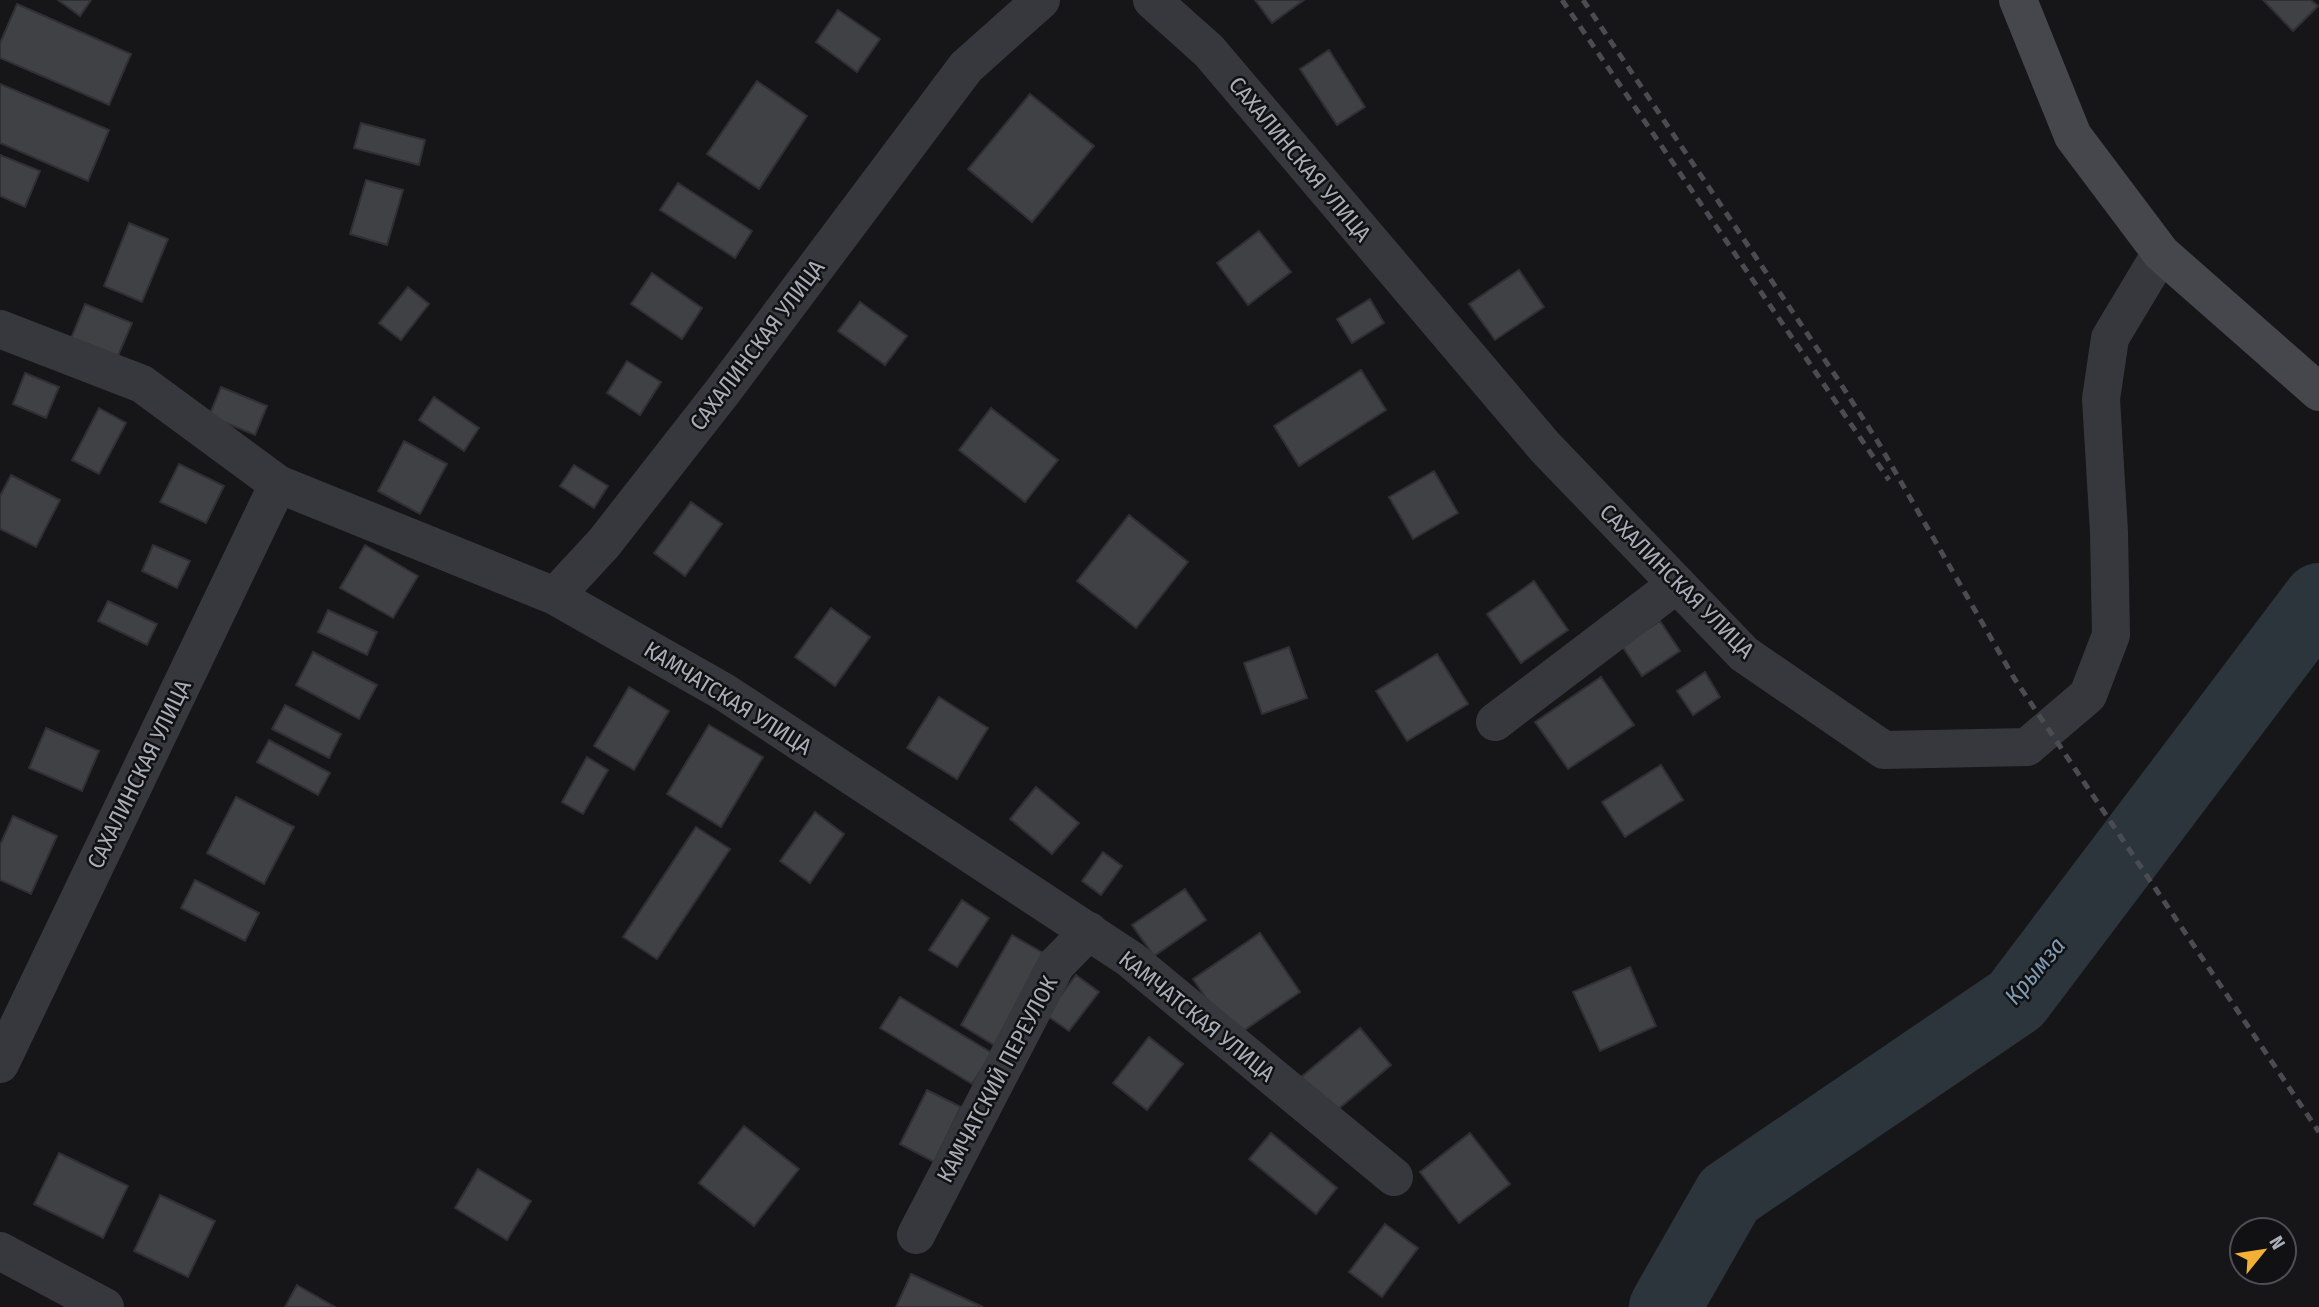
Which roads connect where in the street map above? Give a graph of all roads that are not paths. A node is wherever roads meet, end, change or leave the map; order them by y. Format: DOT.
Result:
graph roads {
  1 [pos="1041,0"];
  2 [pos="1152,0"];
  3 [pos="2018,0"];
  4 [pos="2161,253"];
  5 [pos="0,328"];
  6 [pos="2319,392"];
  7 [pos="278,484"];
  8 [pos="1677,583"];
  9 [pos="555,596"];
  10 [pos="1495,722"];
  11 [pos="1088,931"];
  12 [pos="0,1064"];
  13 [pos="1394,1177"];
  14 [pos="916,1235"];
  15 [pos="0,1251"];
  16 [pos="105,1307"];
  1 -- 9 [label="street, САХАЛИНСКАЯ УЛИЦА"];
  2 -- 8 [label="street, САХАЛИНСКАЯ УЛИЦА"];
  3 -- 4 [label="street"];
  4 -- 6 [label="street"];
  4 -- 8 [label="street, САХАЛИНСКАЯ УЛИЦА"];
  5 -- 7 [label="street, КАМЧАТСКАЯ УЛИЦА"];
  7 -- 9 [label="street, КАМЧАТСКАЯ УЛИЦА"];
  7 -- 12 [label="street, САХАЛИНСКАЯ УЛИЦА"];
  8 -- 10 [label="street"];
  9 -- 11 [label="street, КАМЧАТСКАЯ УЛИЦА"];
  11 -- 13 [label="street, КАМЧАТСКАЯ УЛИЦА"];
  11 -- 14 [label="street, КАМЧАТСКИЙ ПЕРЕУЛОК"];
  15 -- 16 [label="street"];
}
